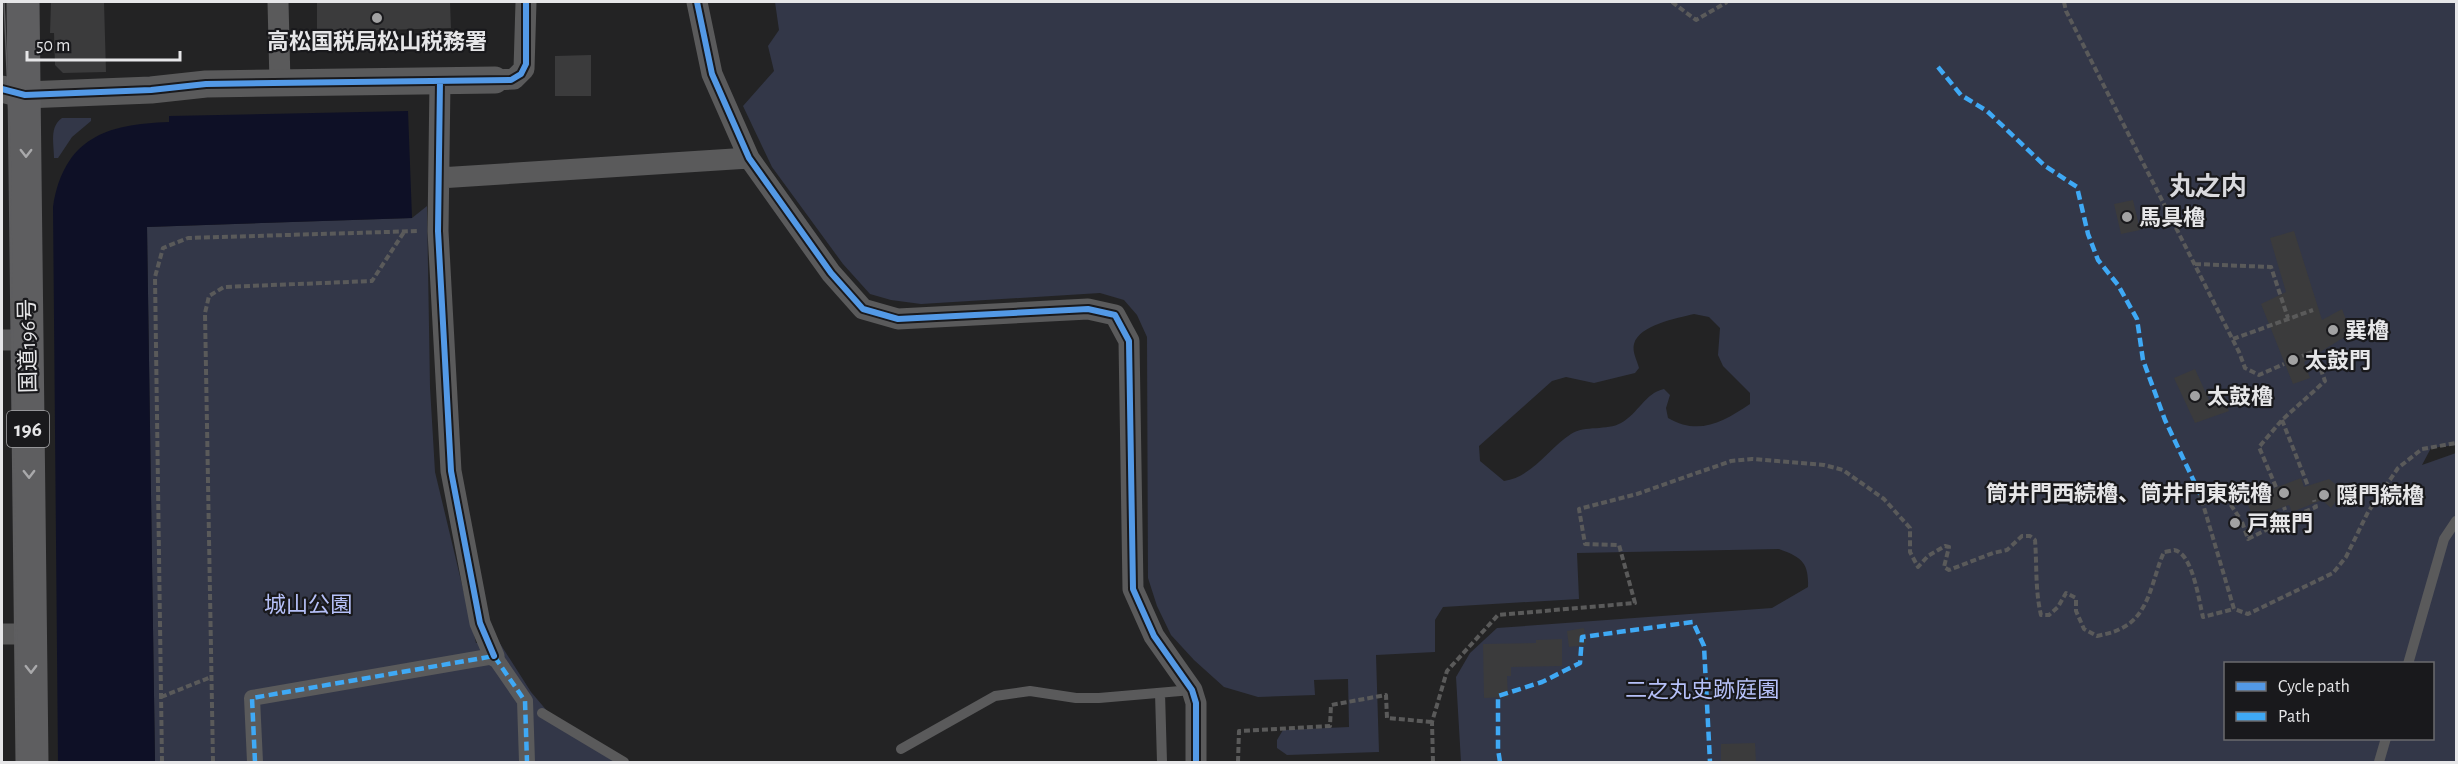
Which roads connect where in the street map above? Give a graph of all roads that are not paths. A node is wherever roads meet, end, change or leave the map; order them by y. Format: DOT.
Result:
graph roads {
  1 [pos="22,2"];
  2 [pos="278,2"];
  3 [pos="526,2"];
  4 [pos="697,2"];
  5 [pos="495,80"];
  6 [pos="440,81"];
  7 [pos="280,83"];
  8 [pos="13,92"];
  9 [pos="749,158"];
  10 [pos="439,178"];
  11 [pos="14,340"];
  12 [pos="2457,521"];
  13 [pos="16,634"];
  14 [pos="494,656"];
  15 [pos="2408,662"];
  16 [pos="1192,690"];
  17 [pos="1160,693"];
  18 [pos="542,713"];
  19 [pos="2385,740"];
  20 [pos="901,749"];
  21 [pos="32,762"];
  22 [pos="255,762"];
  23 [pos="527,762"];
  24 [pos="624,762"];
  25 [pos="1162,762"];
  26 [pos="1196,762"];
  27 [pos="2379,762"];
  1 -- 8 [label="highway, 国道196号 / 196"];
  2 -- 7 [label="street"];
  3 -- 5 [label="street"];
  4 -- 9 [label="street"];
  5 -- 6 [label="street"];
  6 -- 7 [label="street"];
  6 -- 10 [label="street"];
  7 -- 8 [label="street"];
  8 -- 11 [label="highway, 国道196号 / 196, one-way"];
  9 -- 10 [label="street"];
  9 -- 16 [label="street"];
  10 -- 14 [label="street"];
  11 -- 13 [label="highway, 国道196号 / 196, one-way"];
  12 -- 15 [label="lane"];
  13 -- 21 [label="highway, 国道196号 / 196, one-way"];
  14 -- 22 [label="street"];
  14 -- 23 [label="street"];
  16 -- 17 [label="lane"];
  16 -- 26 [label="street"];
  17 -- 20 [label="lane"];
  17 -- 25 [label="lane"];
  18 -- 24 [label="lane"];
  19 -- 27 [label="lane"];
}
